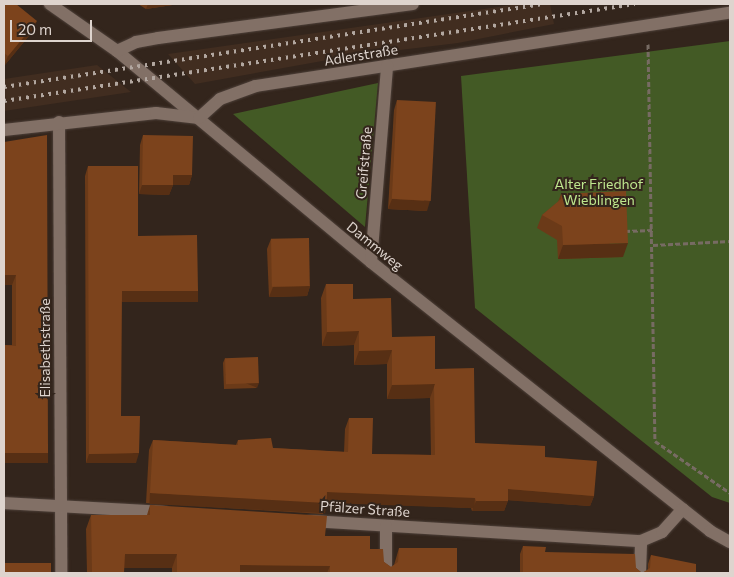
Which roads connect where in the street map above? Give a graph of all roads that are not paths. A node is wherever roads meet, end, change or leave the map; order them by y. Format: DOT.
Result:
graph roads {
  1 [pos="50,4"];
  2 [pos="413,4"];
  3 [pos="383,6"];
  4 [pos="730,13"];
  5 [pos="122,51"];
  6 [pos="387,66"];
  7 [pos="199,118"];
  8 [pos="59,122"];
  9 [pos="4,130"];
  10 [pos="371,262"];
  11 [pos="4,503"];
  12 [pos="61,505"];
  13 [pos="683,509"];
  14 [pos="177,513"];
  15 [pos="301,520"];
  16 [pos="386,526"];
  17 [pos="641,541"];
  18 [pos="730,542"];
  19 [pos="61,573"];
  20 [pos="386,573"];
  21 [pos="640,573"];
  1 -- 5 [label="street, Dammweg"];
  2 -- 3 [label="street"];
  3 -- 5 [label="street"];
  4 -- 6 [label="street, Adlerstraße"];
  5 -- 7 [label="street, Dammweg"];
  6 -- 7 [label="street, Adlerstraße"];
  6 -- 10 [label="street, Greifstraße"];
  7 -- 8 [label="street"];
  7 -- 10 [label="street, Dammweg"];
  8 -- 9 [label="street"];
  8 -- 12 [label="street, Elisabethstraße"];
  10 -- 13 [label="street, Dammweg"];
  11 -- 12 [label="street"];
  12 -- 14 [label="street"];
  12 -- 19 [label="street, Elisabethstraße"];
  13 -- 17 [label="street, Pfälzer Straße"];
  13 -- 18 [label="street, Dammweg"];
  15 -- 16 [label="street, Pfälzer Straße"];
  16 -- 17 [label="street, Pfälzer Straße"];
  16 -- 20 [label="street"];
  17 -- 21 [label="street"];
}
